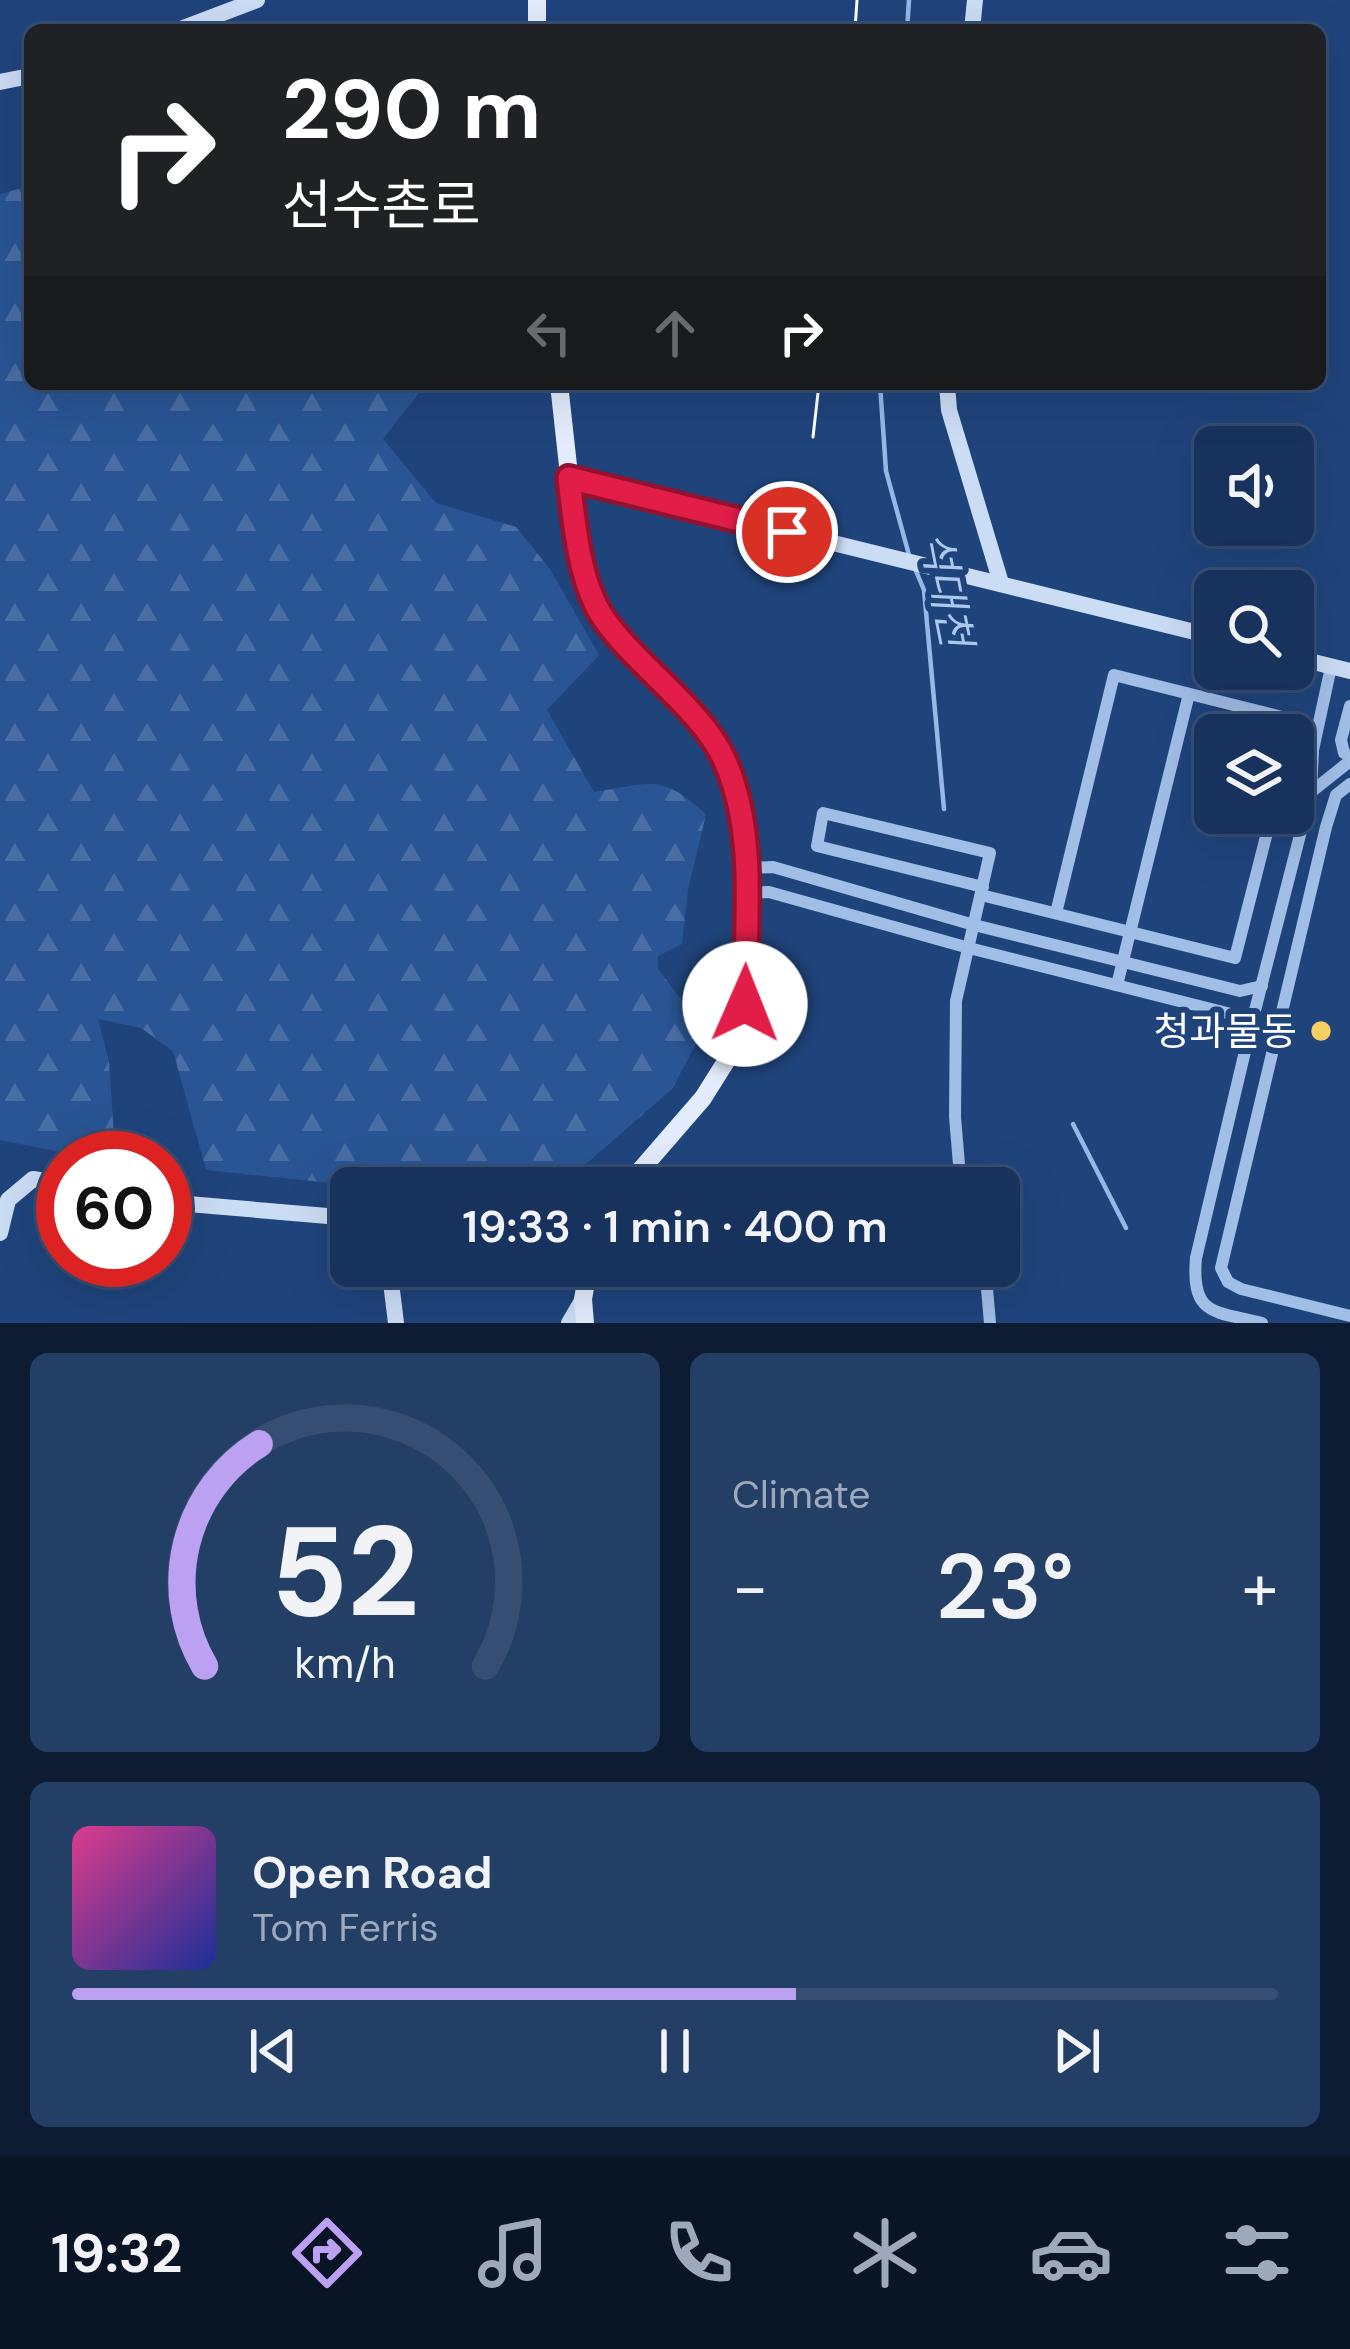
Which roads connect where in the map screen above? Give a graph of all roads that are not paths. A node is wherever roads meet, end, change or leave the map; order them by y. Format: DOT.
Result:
graph roads {
  1 [pos="257,0"];
  2 [pos="194,24"];
  3 [pos="560,390"];
  4 [pos="947,390"];
  5 [pos="569,478"];
  6 [pos="1001,584"];
  7 [pos="1194,632"];
  8 [pos="1341,669"];
  9 [pos="1189,694"];
  10 [pos="1350,706"];
  11 [pos="1270,714"];
  12 [pos="1314,747"];
  13 [pos="1350,759"];
  14 [pos="1334,774"];
  15 [pos="1350,781"];
  16 [pos="1314,790"];
  17 [pos="1267,834"];
  18 [pos="1300,834"];
  19 [pos="744,868"];
  20 [pos="982,891"];
  21 [pos="745,893"];
  22 [pos="1056,914"];
  23 [pos="974,926"];
  24 [pos="1130,932"];
  25 [pos="969,948"];
  26 [pos="1122,962"];
  27 [pos="1117,985"];
  28 [pos="1262,986"];
  29 [pos="1251,1026"];
  30 [pos="640,1167"];
  31 [pos="959,1167"];
  32 [pos="36,1180"];
  33 [pos="192,1204"];
  34 [pos="330,1216"];
  35 [pos="0,1233"];
  36 [pos="391,1287"];
  37 [pos="584,1287"];
  38 [pos="987,1287"];
  39 [pos="584,1294"];
  40 [pos="1350,1316"];
  41 [pos="396,1323"];
  42 [pos="569,1323"];
  43 [pos="585,1323"];
  44 [pos="990,1323"];
  45 [pos="1262,1323"];
  1 -- 2 [label="main road"];
  3 -- 5 [label="main road"];
  4 -- 6 [label="main road"];
  5 -- 6 [label="main road"];
  5 -- 19 [label="main road"];
  6 -- 7 [label="main road"];
  8 -- 12 [label="street"];
  9 -- 11 [label="street"];
  9 -- 22 [label="street"];
  9 -- 24 [label="street"];
  10 -- 13 [label="street"];
  13 -- 14 [label="street"];
  14 -- 15 [label="street"];
  14 -- 16 [label="street"];
  15 -- 40 [label="street"];
  17 -- 24 [label="street"];
  18 -- 28 [label="street"];
  19 -- 21 [label="main road"];
  19 -- 23 [label="street"];
  20 -- 20 [label="street"];
  20 -- 22 [label="street"];
  20 -- 23 [label="street"];
  21 -- 25 [label="street"];
  21 -- 30 [label="main road"];
  22 -- 24 [label="street"];
  23 -- 25 [label="street"];
  23 -- 26 [label="street"];
  24 -- 26 [label="street"];
  25 -- 27 [label="street"];
  25 -- 31 [label="street"];
  26 -- 27 [label="street"];
  26 -- 28 [label="street"];
  27 -- 29 [label="street"];
  28 -- 29 [label="street"];
  29 -- 45 [label="street"];
  32 -- 35 [label="main road"];
  33 -- 34 [label="main road"];
  36 -- 41 [label="main road"];
  37 -- 39 [label="main road"];
  38 -- 44 [label="street"];
  39 -- 42 [label="main road"];
  39 -- 43 [label="main road"];
}
